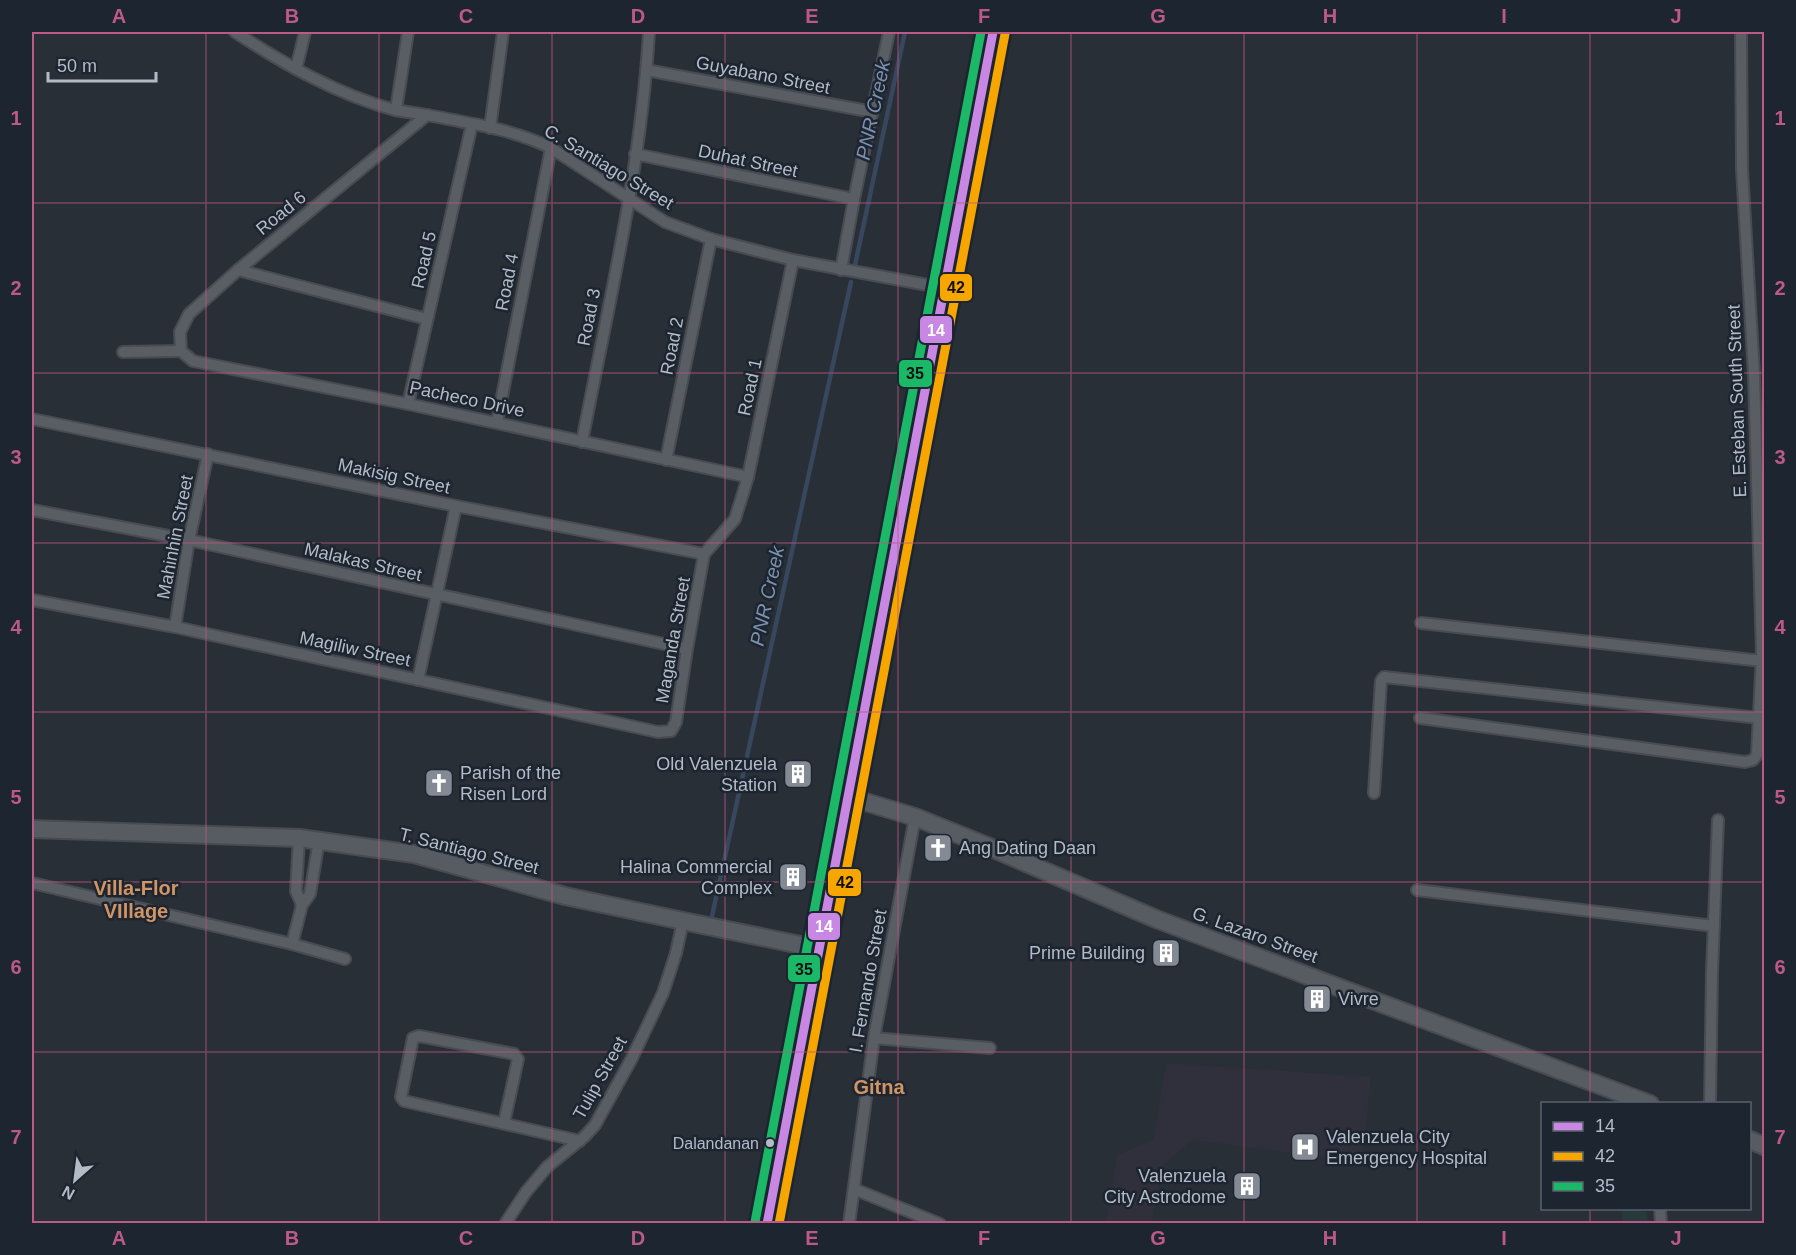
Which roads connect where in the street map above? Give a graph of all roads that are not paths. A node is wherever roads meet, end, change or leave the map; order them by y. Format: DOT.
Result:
graph roads {
  1 [pos="236,32"];
  2 [pos="304,32"];
  3 [pos="408,32"];
  4 [pos="503,32"];
  5 [pos="649,32"];
  6 [pos="889,32"];
  7 [pos="993,32"];
  8 [pos="1741,32"];
  9 [pos="296,69"];
  10 [pos="646,70"];
  11 [pos="396,110"];
  12 [pos="873,112"];
  13 [pos="427,115"];
  14 [pos="472,124"];
  15 [pos="490,128"];
  16 [pos="551,147"];
  17 [pos="635,154"];
  18 [pos="629,199"];
  19 [pos="854,199"];
  20 [pos="711,239"];
  21 [pos="793,260"];
  22 [pos="238,270"];
  23 [pos="841,270"];
  24 [pos="944,288"];
  25 [pos="427,319"];
  26 [pos="181,351"];
  27 [pos="123,352"];
  28 [pos="408,404"];
  29 [pos="32,418"];
  30 [pos="496,422"];
  31 [pos="582,442"];
  32 [pos="1760,446"];
  33 [pos="208,454"];
  34 [pos="666,460"];
  35 [pos="748,477"];
  36 [pos="456,506"];
  37 [pos="32,510"];
  38 [pos="189,540"];
  39 [pos="704,554"];
  40 [pos="435,595"];
  41 [pos="32,600"];
  42 [pos="1421,623"];
  43 [pos="175,627"];
  44 [pos="687,649"];
  45 [pos="1763,657"];
  46 [pos="418,680"];
  47 [pos="1420,718"];
  48 [pos="1759,718"];
  49 [pos="671,731"];
  50 [pos="1374,793"];
  51 [pos="849,797"];
  52 [pos="915,817"];
  53 [pos="1718,820"];
  54 [pos="32,829"];
  55 [pos="299,838"];
  56 [pos="319,840"];
  57 [pos="32,883"];
  58 [pos="1417,890"];
  59 [pos="302,905"];
  60 [pos="683,921"];
  61 [pos="1714,926"];
  62 [pos="292,945"];
  63 [pos="820,949"];
  64 [pos="345,959"];
  65 [pos="874,1038"];
  66 [pos="990,1048"];
  67 [pos="1645,1102"];
  68 [pos="1710,1102"];
  69 [pos="504,1123"];
  70 [pos="580,1141"];
  71 [pos="854,1189"];
  72 [pos="505,1224"];
  73 [pos="767,1224"];
  74 [pos="849,1224"];
  75 [pos="940,1224"];
  1 -- 9 [label="street, C. Santiago Street"];
  2 -- 9 [label="street"];
  3 -- 11 [label="street"];
  4 -- 15 [label="street"];
  5 -- 10 [label="street, Road 3"];
  6 -- 12 [label="street"];
  7 -- 24 [label="highway"];
  8 -- 32 [label="street, E. Esteban South Street"];
  9 -- 11 [label="street, C. Santiago Street"];
  10 -- 12 [label="street, Guyabano Street"];
  10 -- 17 [label="street, Road 3"];
  11 -- 13 [label="street, C. Santiago Street"];
  12 -- 19 [label="street"];
  13 -- 14 [label="street, C. Santiago Street"];
  13 -- 22 [label="street, Road 6"];
  14 -- 15 [label="street, C. Santiago Street"];
  14 -- 25 [label="street, Road 5"];
  15 -- 16 [label="street, C. Santiago Street"];
  16 -- 18 [label="street, C. Santiago Street"];
  16 -- 30 [label="street, Road 4"];
  17 -- 18 [label="street, Road 3"];
  17 -- 19 [label="street, Duhat Street"];
  18 -- 20 [label="street, C. Santiago Street"];
  18 -- 31 [label="street, Road 3"];
  19 -- 23 [label="street"];
  20 -- 21 [label="street, C. Santiago Street"];
  20 -- 34 [label="street, Road 2"];
  21 -- 23 [label="street, C. Santiago Street"];
  21 -- 35 [label="street, Road 1"];
  22 -- 25 [label="street"];
  22 -- 26 [label="street, Road 6"];
  23 -- 24 [label="street, C. Santiago Street"];
  24 -- 51 [label="highway"];
  25 -- 28 [label="street, Road 5"];
  26 -- 27 [label="street"];
  26 -- 28 [label="street, Pacheco Drive"];
  28 -- 30 [label="street, Pacheco Drive"];
  29 -- 33 [label="street, Makisig Street"];
  30 -- 31 [label="street, Pacheco Drive"];
  31 -- 34 [label="street, Pacheco Drive"];
  32 -- 45 [label="street, E. Esteban South Street"];
  33 -- 36 [label="street, Makisig Street"];
  33 -- 38 [label="street, Mahinhin Street"];
  34 -- 35 [label="street, Pacheco Drive"];
  35 -- 39 [label="street, Road 1"];
  36 -- 39 [label="street, Makisig Street"];
  36 -- 40 [label="street"];
  37 -- 38 [label="street, Malakas Street"];
  38 -- 40 [label="street, Malakas Street"];
  38 -- 43 [label="street, Mahinhin Street"];
  39 -- 44 [label="street, Maganda Street"];
  40 -- 44 [label="street, Malakas Street"];
  40 -- 46 [label="street"];
  41 -- 43 [label="street, Magiliw Street"];
  42 -- 45 [label="street"];
  43 -- 46 [label="street, Magiliw Street"];
  44 -- 49 [label="street, Maganda Street"];
  45 -- 48 [label="street, E. Esteban South Street"];
  46 -- 49 [label="street, Magiliw Street"];
  47 -- 48 [label="street, E. Esteban South Street"];
  48 -- 50 [label="street"];
  51 -- 52 [label="street, G. Lazaro Street"];
  51 -- 63 [label="highway"];
  52 -- 65 [label="street, I. Fernando Street"];
  52 -- 67 [label="street, G. Lazaro Street"];
  53 -- 61 [label="street"];
  54 -- 55 [label="street, T. Santiago Street"];
  55 -- 56 [label="street, T. Santiago Street"];
  55 -- 59 [label="street"];
  56 -- 59 [label="street"];
  56 -- 60 [label="street, T. Santiago Street"];
  57 -- 62 [label="street"];
  58 -- 61 [label="street"];
  59 -- 62 [label="street"];
  60 -- 63 [label="street, T. Santiago Street"];
  60 -- 70 [label="street, Tulip Street"];
  61 -- 68 [label="street"];
  62 -- 64 [label="street"];
  63 -- 73 [label="highway"];
  65 -- 66 [label="street"];
  65 -- 71 [label="street, I. Fernando Street"];
  69 -- 69 [label="street"];
  69 -- 70 [label="street"];
  70 -- 72 [label="street, Tulip Street"];
  71 -- 74 [label="street, I. Fernando Street"];
  71 -- 75 [label="street"];
}
